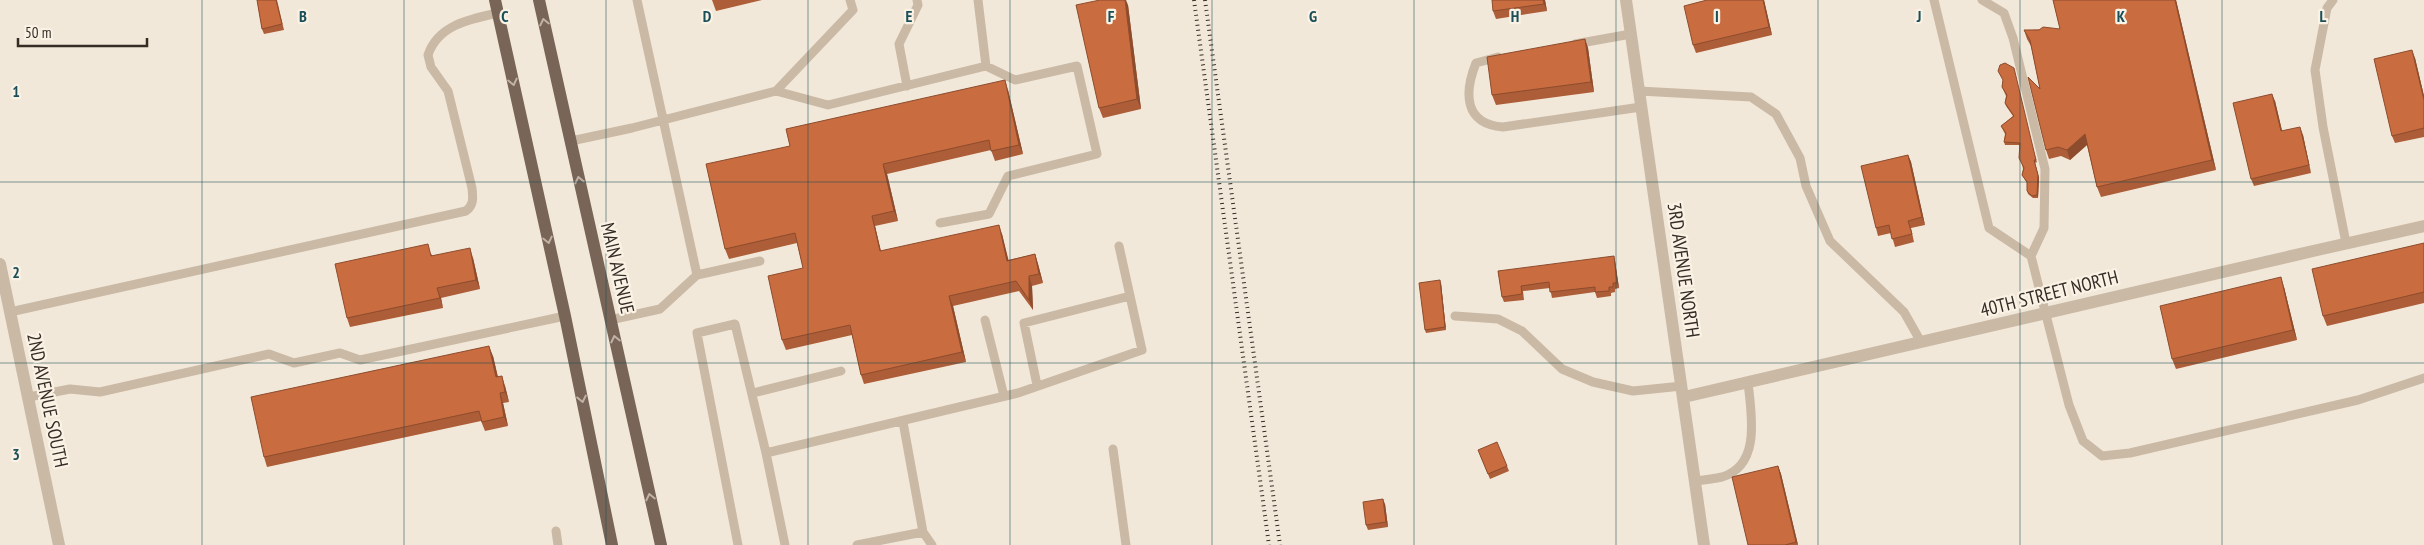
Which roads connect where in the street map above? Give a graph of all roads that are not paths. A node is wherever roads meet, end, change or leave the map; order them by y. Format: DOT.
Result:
graph roads {
  1 [pos="495,0"];
  2 [pos="539,0"];
  3 [pos="637,0"];
  4 [pos="850,0"];
  5 [pos="917,0"];
  6 [pos="978,0"];
  7 [pos="1626,0"];
  8 [pos="1934,0"];
  9 [pos="1982,0"];
  10 [pos="2333,0"];
  11 [pos="498,13"];
  12 [pos="1631,34"];
  13 [pos="1562,46"];
  14 [pos="1512,55"];
  15 [pos="986,66"];
  16 [pos="907,86"];
  17 [pos="776,91"];
  18 [pos="1639,92"];
  19 [pos="1641,107"];
  20 [pos="663,120"];
  21 [pos="571,141"];
  22 [pos="940,223"];
  23 [pos="2424,226"];
  24 [pos="2346,243"];
  25 [pos="1119,246"];
  26 [pos="2031,256"];
  27 [pos="760,261"];
  28 [pos="0,264"];
  29 [pos="697,275"];
  30 [pos="1130,296"];
  31 [pos="2046,314"];
  32 [pos="565,316"];
  33 [pos="1455,316"];
  34 [pos="7,319"];
  35 [pos="610,320"];
  36 [pos="985,320"];
  37 [pos="1921,342"];
  38 [pos="841,371"];
  39 [pos="2424,378"];
  40 [pos="1748,382"];
  41 [pos="1038,385"];
  42 [pos="1683,391"];
  43 [pos="753,393"];
  44 [pos="1004,396"];
  45 [pos="29,397"];
  46 [pos="903,422"];
  47 [pos="1113,449"];
  48 [pos="766,453"];
  49 [pos="1695,481"];
  50 [pos="556,531"];
  51 [pos="923,532"];
  52 [pos="59,545"];
  53 [pos="558,545"];
  54 [pos="612,545"];
  55 [pos="661,545"];
  56 [pos="738,545"];
  57 [pos="785,545"];
  58 [pos="857,545"];
  59 [pos="932,545"];
  60 [pos="1126,545"];
  61 [pos="1704,545"];
  1 -- 11 [label="main road"];
  21 -- 2 [label="main road, MAIN AVENUE, one-way"];
  3 -- 20 [label="lane"];
  4 -- 17 [label="lane"];
  5 -- 16 [label="lane"];
  6 -- 15 [label="lane"];
  7 -- 12 [label="street, 3RD AVENUE NORTH"];
  8 -- 26 [label="lane"];
  9 -- 26 [label="lane"];
  10 -- 24 [label="lane"];
  11 -- 32 [label="main road, one-way"];
  11 -- 34 [label="lane"];
  12 -- 13 [label="lane"];
  12 -- 18 [label="street, 3RD AVENUE NORTH"];
  14 -- 19 [label="lane"];
  15 -- 16 [label="lane"];
  15 -- 22 [label="lane"];
  16 -- 17 [label="lane"];
  17 -- 20 [label="lane"];
  18 -- 19 [label="street, 3RD AVENUE NORTH"];
  18 -- 37 [label="lane"];
  19 -- 42 [label="street, 3RD AVENUE NORTH"];
  20 -- 21 [label="lane"];
  20 -- 29 [label="lane"];
  35 -- 21 [label="main road, MAIN AVENUE, one-way"];
  23 -- 24 [label="street, 40TH STREET NORTH"];
  24 -- 31 [label="street, 40TH STREET NORTH"];
  25 -- 30 [label="lane"];
  26 -- 31 [label="lane"];
  27 -- 29 [label="lane"];
  28 -- 34 [label="street, 2ND AVENUE SOUTH"];
  29 -- 35 [label="lane"];
  30 -- 41 [label="lane"];
  30 -- 41 [label="lane"];
  31 -- 37 [label="street, 40TH STREET NORTH"];
  31 -- 39 [label="lane"];
  32 -- 45 [label="lane"];
  32 -- 54 [label="main road, one-way"];
  33 -- 42 [label="lane"];
  34 -- 45 [label="street, 2ND AVENUE SOUTH"];
  55 -- 35 [label="main road, MAIN AVENUE, one-way"];
  36 -- 44 [label="lane"];
  37 -- 40 [label="street, 40TH STREET NORTH"];
  38 -- 43 [label="lane"];
  40 -- 42 [label="street, 40TH STREET NORTH"];
  40 -- 49 [label="lane"];
  41 -- 44 [label="lane"];
  42 -- 49 [label="street, 3RD AVENUE NORTH"];
  43 -- 48 [label="lane"];
  43 -- 56 [label="lane"];
  44 -- 46 [label="lane"];
  45 -- 52 [label="street, 2ND AVENUE SOUTH"];
  46 -- 48 [label="lane"];
  46 -- 51 [label="lane"];
  47 -- 60 [label="lane"];
  48 -- 57 [label="lane"];
  49 -- 61 [label="street, 3RD AVENUE NORTH"];
  50 -- 53 [label="lane"];
  51 -- 58 [label="lane"];
  51 -- 59 [label="lane"];
}
